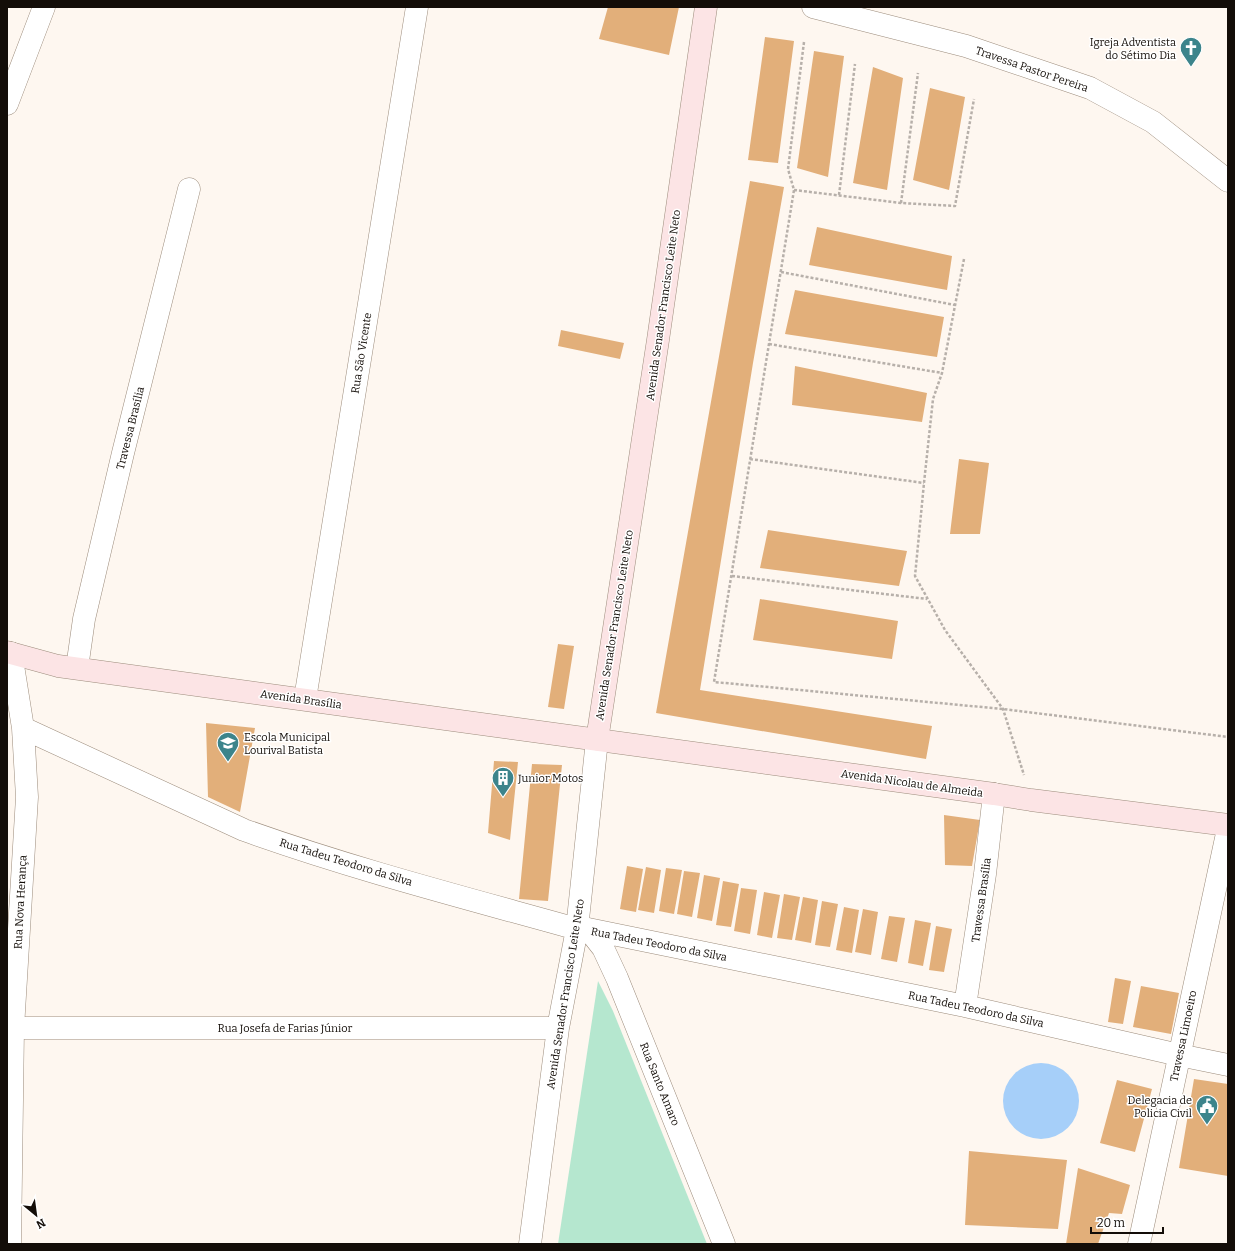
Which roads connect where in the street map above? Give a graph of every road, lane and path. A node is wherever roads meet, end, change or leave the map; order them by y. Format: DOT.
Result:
graph roads {
  1 [pos="44,7"];
  2 [pos="416,7"];
  3 [pos="706,7"];
  4 [pos="813,7"];
  5 [pos="804,42"];
  6 [pos="855,64"];
  7 [pos="918,73"];
  8 [pos="974,99"];
  9 [pos="7,104"];
  10 [pos="1228,181"];
  11 [pos="189,189"];
  12 [pos="794,190"];
  13 [pos="839,196"];
  14 [pos="901,203"];
  15 [pos="964,259"];
  16 [pos="781,272"];
  17 [pos="955,305"];
  18 [pos="769,344"];
  19 [pos="942,373"];
  20 [pos="750,460"];
  21 [pos="924,483"];
  22 [pos="731,576"];
  23 [pos="928,599"];
  24 [pos="9,652"];
  25 [pos="77,668"];
  26 [pos="305,699"];
  27 [pos="1003,709"];
  28 [pos="23,728"];
  29 [pos="1228,737"];
  30 [pos="597,740"];
  31 [pos="994,794"];
  32 [pos="1031,800"];
  33 [pos="1228,825"];
  34 [pos="1228,829"];
  35 [pos="583,929"];
  36 [pos="965,1006"];
  37 [pos="13,1028"];
  38 [pos="558,1028"];
  39 [pos="1179,1055"];
  40 [pos="1228,1065"];
  41 [pos="10,1244"];
  42 [pos="530,1244"];
  43 [pos="724,1244"];
  44 [pos="1139,1244"];
  1 -- 9 [label="street"];
  2 -- 26 [label="street, Rua São Vicente"];
  3 -- 30 [label="main road, Avenida Senador Francisco Leite Neto"];
  4 -- 10 [label="street, Travessa Pastor Pereira"];
  5 -- 12 [label="path"];
  6 -- 13 [label="path"];
  7 -- 14 [label="path"];
  8 -- 14 [label="path"];
  11 -- 25 [label="street, Travessa Brasília"];
  12 -- 13 [label="path"];
  12 -- 16 [label="path"];
  13 -- 14 [label="path"];
  15 -- 17 [label="path"];
  16 -- 17 [label="path"];
  16 -- 18 [label="path"];
  17 -- 19 [label="path"];
  18 -- 19 [label="path"];
  18 -- 20 [label="path"];
  19 -- 21 [label="path"];
  20 -- 21 [label="path"];
  20 -- 22 [label="path"];
  21 -- 23 [label="path"];
  22 -- 23 [label="path"];
  22 -- 27 [label="path"];
  23 -- 27 [label="path"];
  24 -- 25 [label="main road, Avenida Brasília"];
  24 -- 28 [label="street"];
  25 -- 26 [label="main road, Avenida Brasília"];
  26 -- 30 [label="main road, Avenida Brasília"];
  27 -- 29 [label="path"];
  27 -- 32 [label="path"];
  28 -- 35 [label="street, Rua Tadeu Teodoro da Silva"];
  28 -- 37 [label="street, Rua Nova Herança"];
  30 -- 31 [label="main road, Avenida Nicolau de Almeida"];
  30 -- 35 [label="street, Avenida Senador Francisco Leite Neto"];
  31 -- 32 [label="main road, Avenida Nicolau de Almeida"];
  31 -- 36 [label="street, Travessa Brasília"];
  32 -- 33 [label="main road, Avenida Nicolau de Almeida"];
  34 -- 39 [label="street, Travessa Limoeiro"];
  35 -- 36 [label="street, Rua Tadeu Teodoro da Silva"];
  35 -- 38 [label="street, Avenida Senador Francisco Leite Neto"];
  35 -- 43 [label="street, Rua Santo Amaro"];
  36 -- 39 [label="street, Rua Tadeu Teodoro da Silva"];
  37 -- 38 [label="street, Rua Josefa de Farias Júnior"];
  37 -- 41 [label="street, Rua Nova Herança"];
  38 -- 42 [label="street, Avenida Senador Francisco Leite Neto"];
  39 -- 40 [label="street, Rua Tadeu Teodoro da Silva"];
  39 -- 44 [label="street, Travessa Limoeiro"];
}
